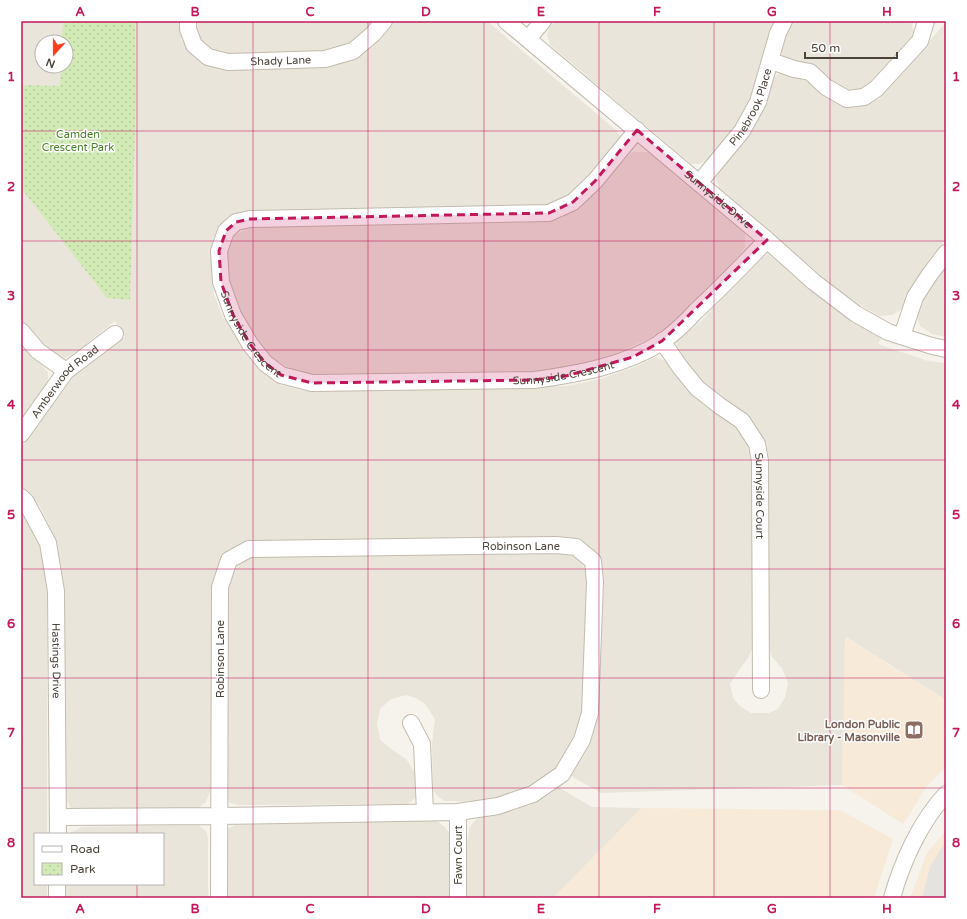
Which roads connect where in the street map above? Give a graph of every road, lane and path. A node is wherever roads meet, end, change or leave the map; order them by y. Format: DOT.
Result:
graph roads {
  1 [pos="188,21"];
  2 [pos="384,21"];
  3 [pos="506,21"];
  4 [pos="543,21"];
  5 [pos="784,21"];
  6 [pos="926,21"];
  7 [pos="528,39"];
  8 [pos="770,61"];
  9 [pos="637,130"];
  10 [pos="699,183"];
  11 [pos="767,240"];
  12 [pos="946,253"];
  13 [pos="21,331"];
  14 [pos="115,334"];
  15 [pos="902,336"];
  16 [pos="662,341"];
  17 [pos="946,349"];
  18 [pos="66,371"];
  19 [pos="21,434"];
  20 [pos="21,497"];
  21 [pos="761,690"];
  22 [pos="411,723"];
  23 [pos="946,794"];
  24 [pos="425,812"];
  25 [pos="458,812"];
  26 [pos="219,816"];
  27 [pos="58,817"];
  28 [pos="58,833"];
  29 [pos="57,885"];
  30 [pos="57,898"];
  31 [pos="218,898"];
  32 [pos="458,898"];
  33 [pos="892,898"];
  1 -- 2 [label="street, Shady Lane"];
  3 -- 7 [label="street, Sunnyside Drive"];
  4 -- 7 [label="street"];
  5 -- 8 [label="street, Pinebrook Place"];
  6 -- 8 [label="street"];
  7 -- 9 [label="street, Sunnyside Drive"];
  8 -- 10 [label="street, Pinebrook Place"];
  9 -- 10 [label="street, Sunnyside Drive"];
  9 -- 16 [label="street, Sunnyside Crescent"];
  10 -- 11 [label="street, Sunnyside Drive"];
  11 -- 15 [label="street, Sunnyside Drive"];
  11 -- 16 [label="street, Sunnyside Crescent"];
  12 -- 15 [label="street"];
  13 -- 18 [label="street"];
  14 -- 18 [label="street, Amberwood Road"];
  15 -- 17 [label="street, Sunnyside Drive"];
  16 -- 21 [label="street, Sunnyside Court"];
  18 -- 19 [label="street, Amberwood Road"];
  20 -- 27 [label="street, Hastings Drive"];
  22 -- 24 [label="street"];
  23 -- 33 [label="street"];
  24 -- 25 [label="street, Robinson Lane"];
  24 -- 26 [label="street, Robinson Lane"];
  25 -- 26 [label="street, Robinson Lane"];
  25 -- 32 [label="street, Fawn Court"];
  26 -- 27 [label="street, Robinson Lane"];
  26 -- 31 [label="street"];
  27 -- 28 [label="street, Hastings Drive"];
  29 -- 30 [label="street"];
}
